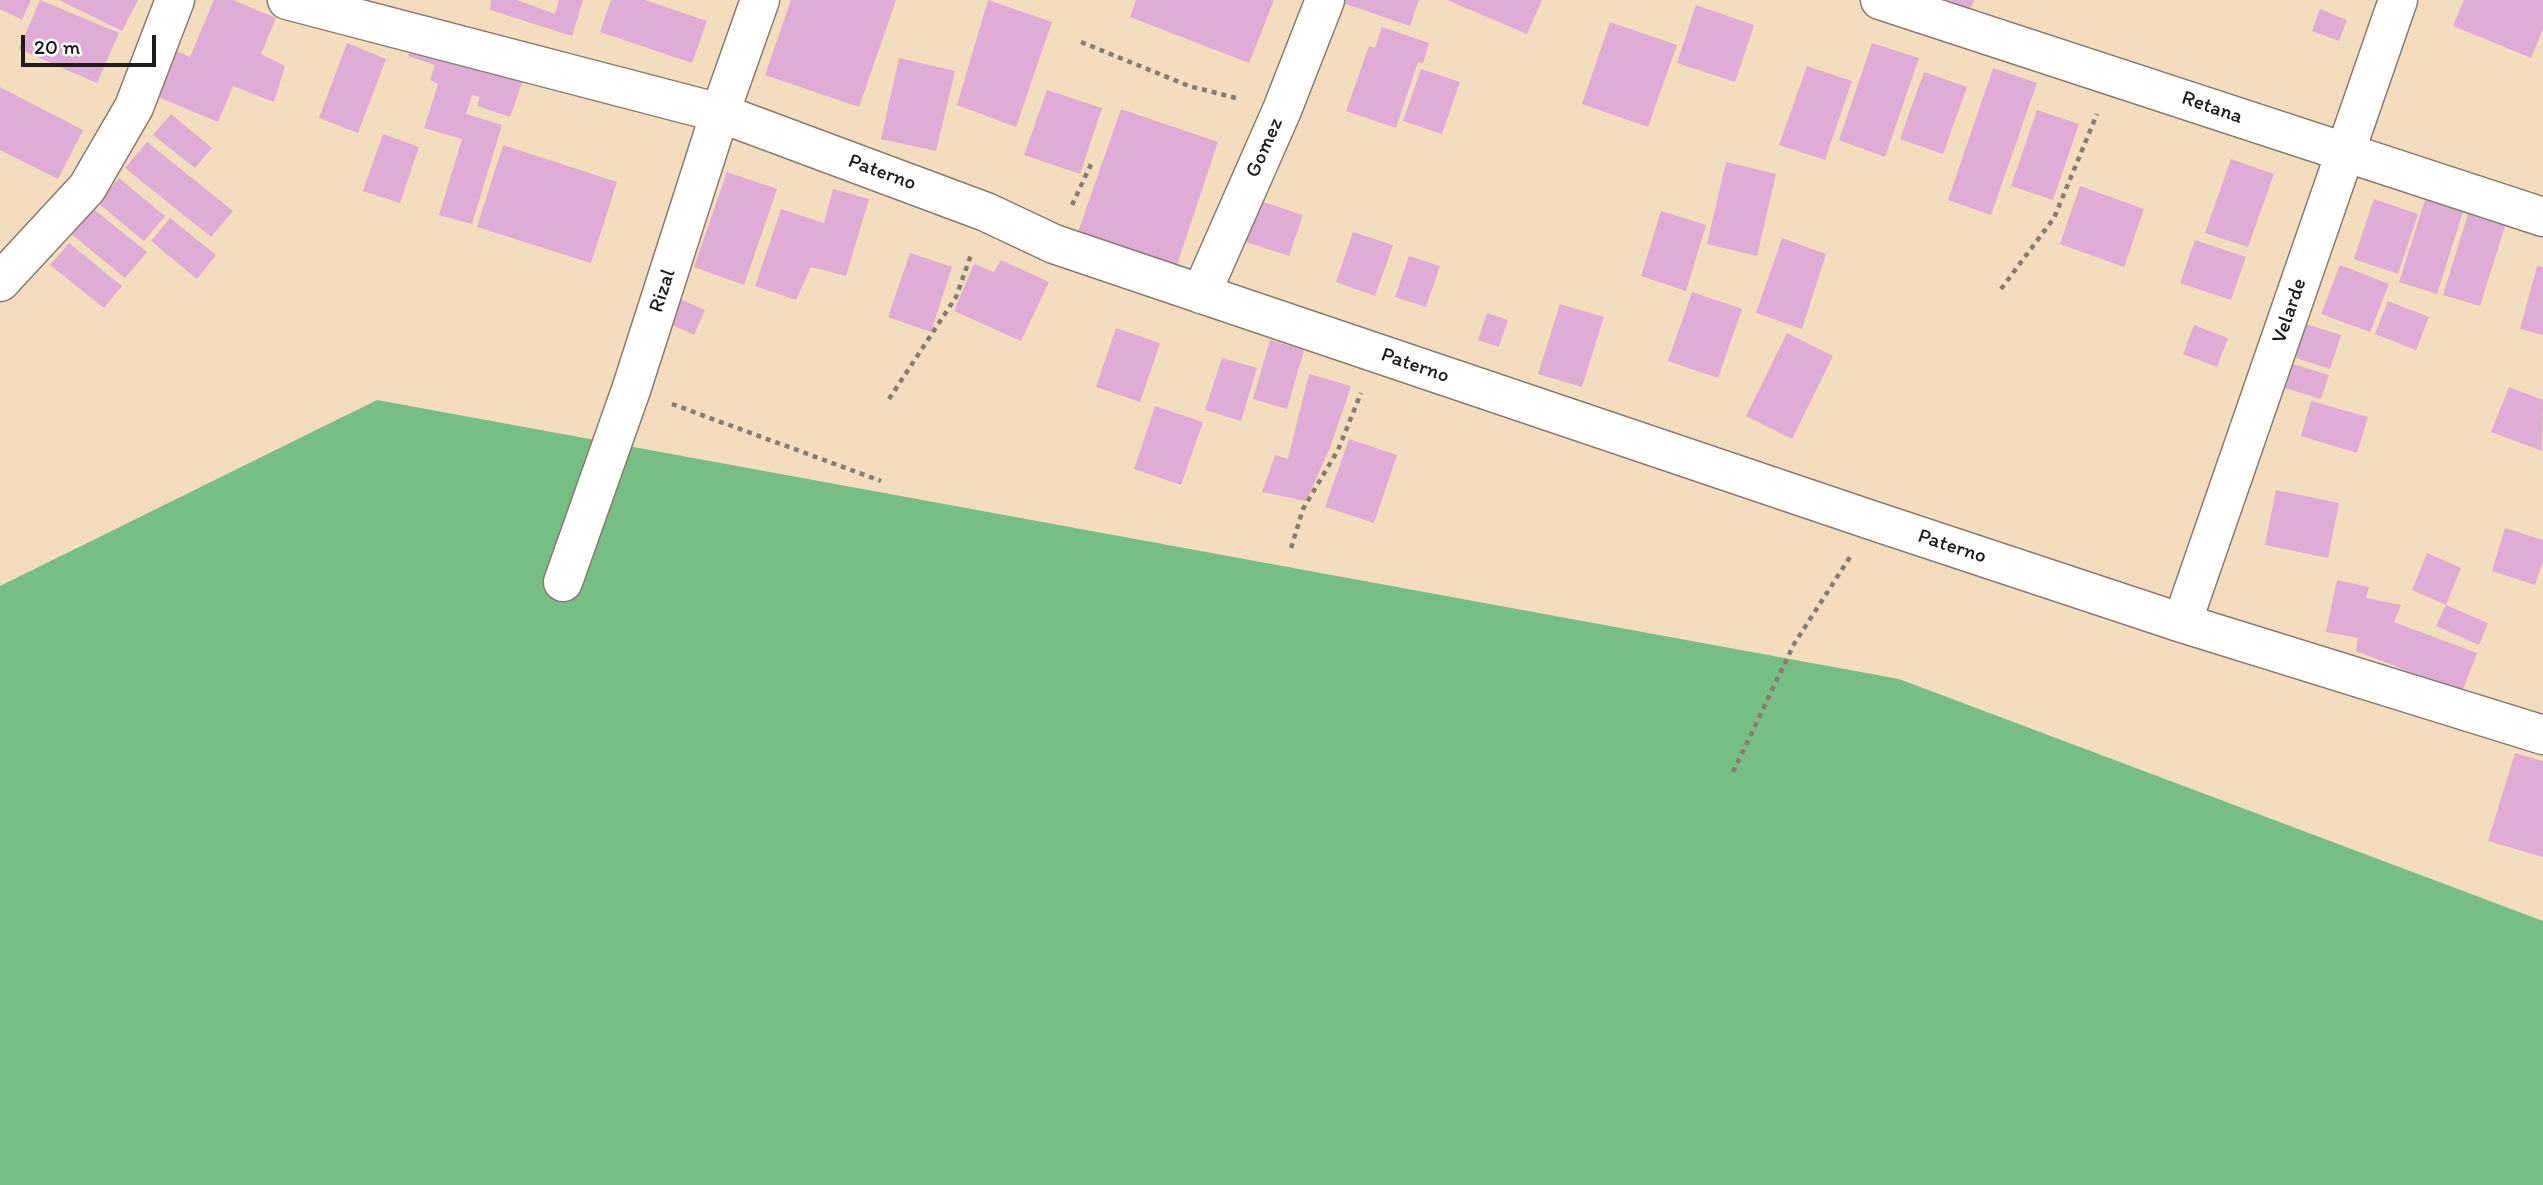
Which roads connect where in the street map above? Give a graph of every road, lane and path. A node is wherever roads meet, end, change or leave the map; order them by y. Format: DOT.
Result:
graph roads {
  1 [pos="175,0"];
  2 [pos="287,0"];
  3 [pos="760,0"];
  4 [pos="1325,0"];
  5 [pos="1880,0"];
  6 [pos="2398,0"];
  7 [pos="1081,42"];
  8 [pos="2113,75"];
  9 [pos="1282,110"];
  10 [pos="720,113"];
  11 [pos="2346,153"];
  12 [pos="986,212"];
  13 [pos="2543,217"];
  14 [pos="0,282"];
  15 [pos="2001,289"];
  16 [pos="1201,293"];
  17 [pos="1377,353"];
  18 [pos="631,390"];
  19 [pos="889,399"];
  20 [pos="881,481"];
  21 [pos="1874,522"];
  22 [pos="1291,548"];
  23 [pos="564,582"];
  24 [pos="2182,623"];
  25 [pos="2543,734"];
  26 [pos="1733,772"];
  1 -- 14 [label="street"];
  2 -- 10 [label="street, Paterno"];
  3 -- 10 [label="street, Rizal"];
  4 -- 9 [label="street, Gomez"];
  5 -- 8 [label="street, Retana"];
  6 -- 11 [label="street, Velarde"];
  7 -- 9 [label="path"];
  8 -- 11 [label="street, Retana"];
  8 -- 15 [label="path"];
  9 -- 16 [label="street, Gomez"];
  10 -- 12 [label="street, Paterno"];
  10 -- 18 [label="street, Rizal"];
  11 -- 13 [label="street, Retana"];
  11 -- 24 [label="street, Velarde"];
  12 -- 16 [label="street, Paterno"];
  12 -- 19 [label="path"];
  16 -- 17 [label="street, Paterno"];
  17 -- 21 [label="street, Paterno"];
  17 -- 22 [label="path"];
  18 -- 20 [label="path"];
  18 -- 23 [label="street, Rizal"];
  21 -- 24 [label="street, Paterno"];
  21 -- 26 [label="path"];
  24 -- 25 [label="street, Paterno"];
}
